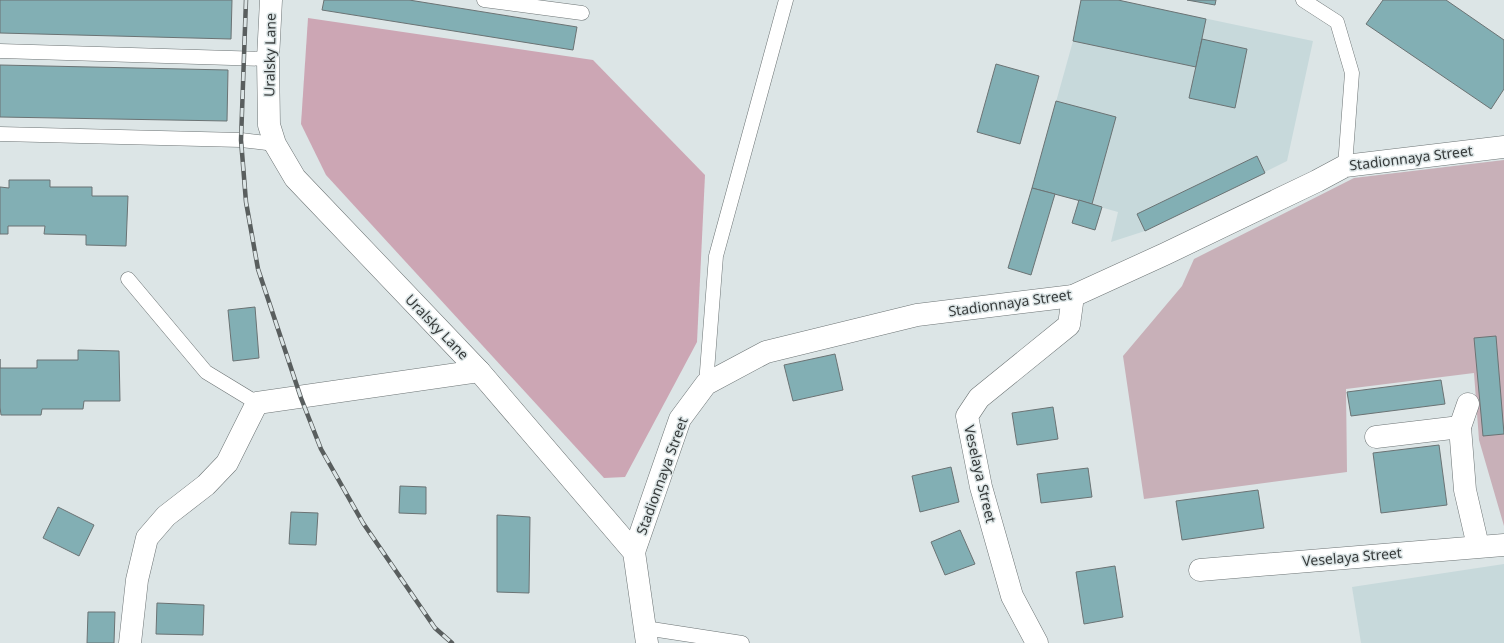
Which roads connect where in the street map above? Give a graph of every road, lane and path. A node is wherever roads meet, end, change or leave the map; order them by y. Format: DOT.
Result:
graph roads {
  1 [pos="271,0"];
  2 [pos="484,0"];
  3 [pos="786,0"];
  4 [pos="1303,0"];
  5 [pos="582,13"];
  6 [pos="0,51"];
  7 [pos="268,59"];
  8 [pos="0,134"];
  9 [pos="275,144"];
  10 [pos="1504,147"];
  11 [pos="1345,166"];
  12 [pos="128,279"];
  13 [pos="1073,296"];
  14 [pos="479,371"];
  15 [pos="706,384"];
  16 [pos="257,403"];
  17 [pos="1468,404"];
  18 [pos="1460,427"];
  19 [pos="1376,437"];
  20 [pos="1504,545"];
  21 [pos="1478,546"];
  22 [pos="634,552"];
  23 [pos="1200,570"];
  24 [pos="646,635"];
  25 [pos="130,643"];
  26 [pos="742,643"];
  27 [pos="1037,643"];
  1 -- 7 [label="street, Uralsky Lane"];
  2 -- 5 [label="lane"];
  3 -- 15 [label="lane"];
  4 -- 11 [label="lane"];
  6 -- 7 [label="lane"];
  7 -- 9 [label="street, Uralsky Lane"];
  8 -- 9 [label="lane"];
  9 -- 14 [label="street, Uralsky Lane"];
  10 -- 11 [label="street, Stadionnaya Street"];
  11 -- 13 [label="street, Stadionnaya Street"];
  12 -- 16 [label="lane"];
  13 -- 15 [label="street, Stadionnaya Street"];
  13 -- 27 [label="street, Veselaya Street"];
  14 -- 16 [label="street"];
  14 -- 22 [label="street, Uralsky Lane"];
  15 -- 22 [label="street, Stadionnaya Street"];
  16 -- 25 [label="street"];
  17 -- 18 [label="street"];
  18 -- 19 [label="street"];
  18 -- 21 [label="street"];
  20 -- 21 [label="street, Veselaya Street"];
  21 -- 23 [label="street, Veselaya Street"];
  22 -- 24 [label="street"];
  24 -- 26 [label="lane"];
}
